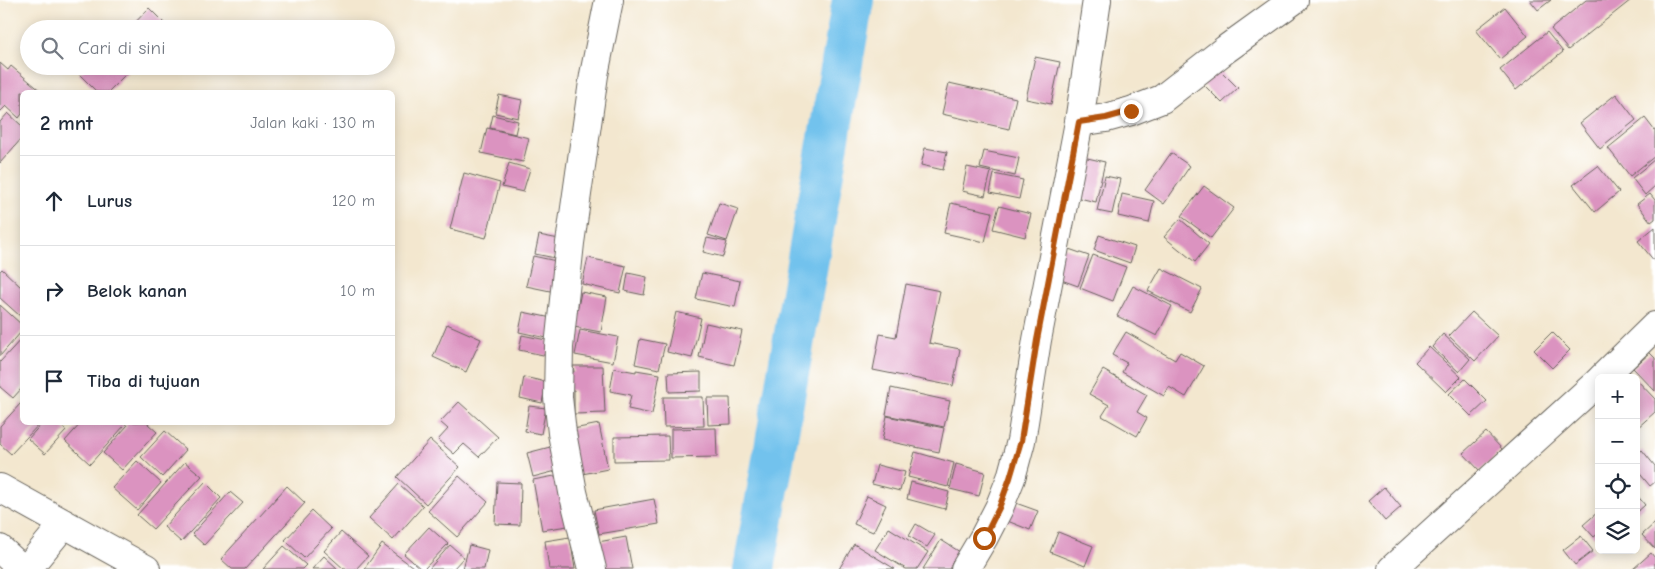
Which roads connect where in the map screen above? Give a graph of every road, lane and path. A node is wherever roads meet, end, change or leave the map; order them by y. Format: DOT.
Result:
graph roads {
  1 [pos="609,0"];
  2 [pos="1097,0"];
  3 [pos="1294,0"];
  4 [pos="1079,122"];
  5 [pos="1655,326"];
  6 [pos="1606,374"];
  7 [pos="1595,384"];
  8 [pos="0,488"];
  9 [pos="64,524"];
  10 [pos="0,549"];
  11 [pos="22,569"];
  12 [pos="27,569"];
  13 [pos="146,569"];
  14 [pos="592,569"];
  15 [pos="965,569"];
  16 [pos="1392,569"];
  1 -- 14 [label="street"];
  2 -- 4 [label="street"];
  3 -- 4 [label="street"];
  4 -- 15 [label="street"];
  5 -- 6 [label="street"];
  7 -- 16 [label="street"];
  8 -- 9 [label="street"];
  9 -- 12 [label="street"];
  9 -- 13 [label="street"];
  10 -- 11 [label="street"];
}
